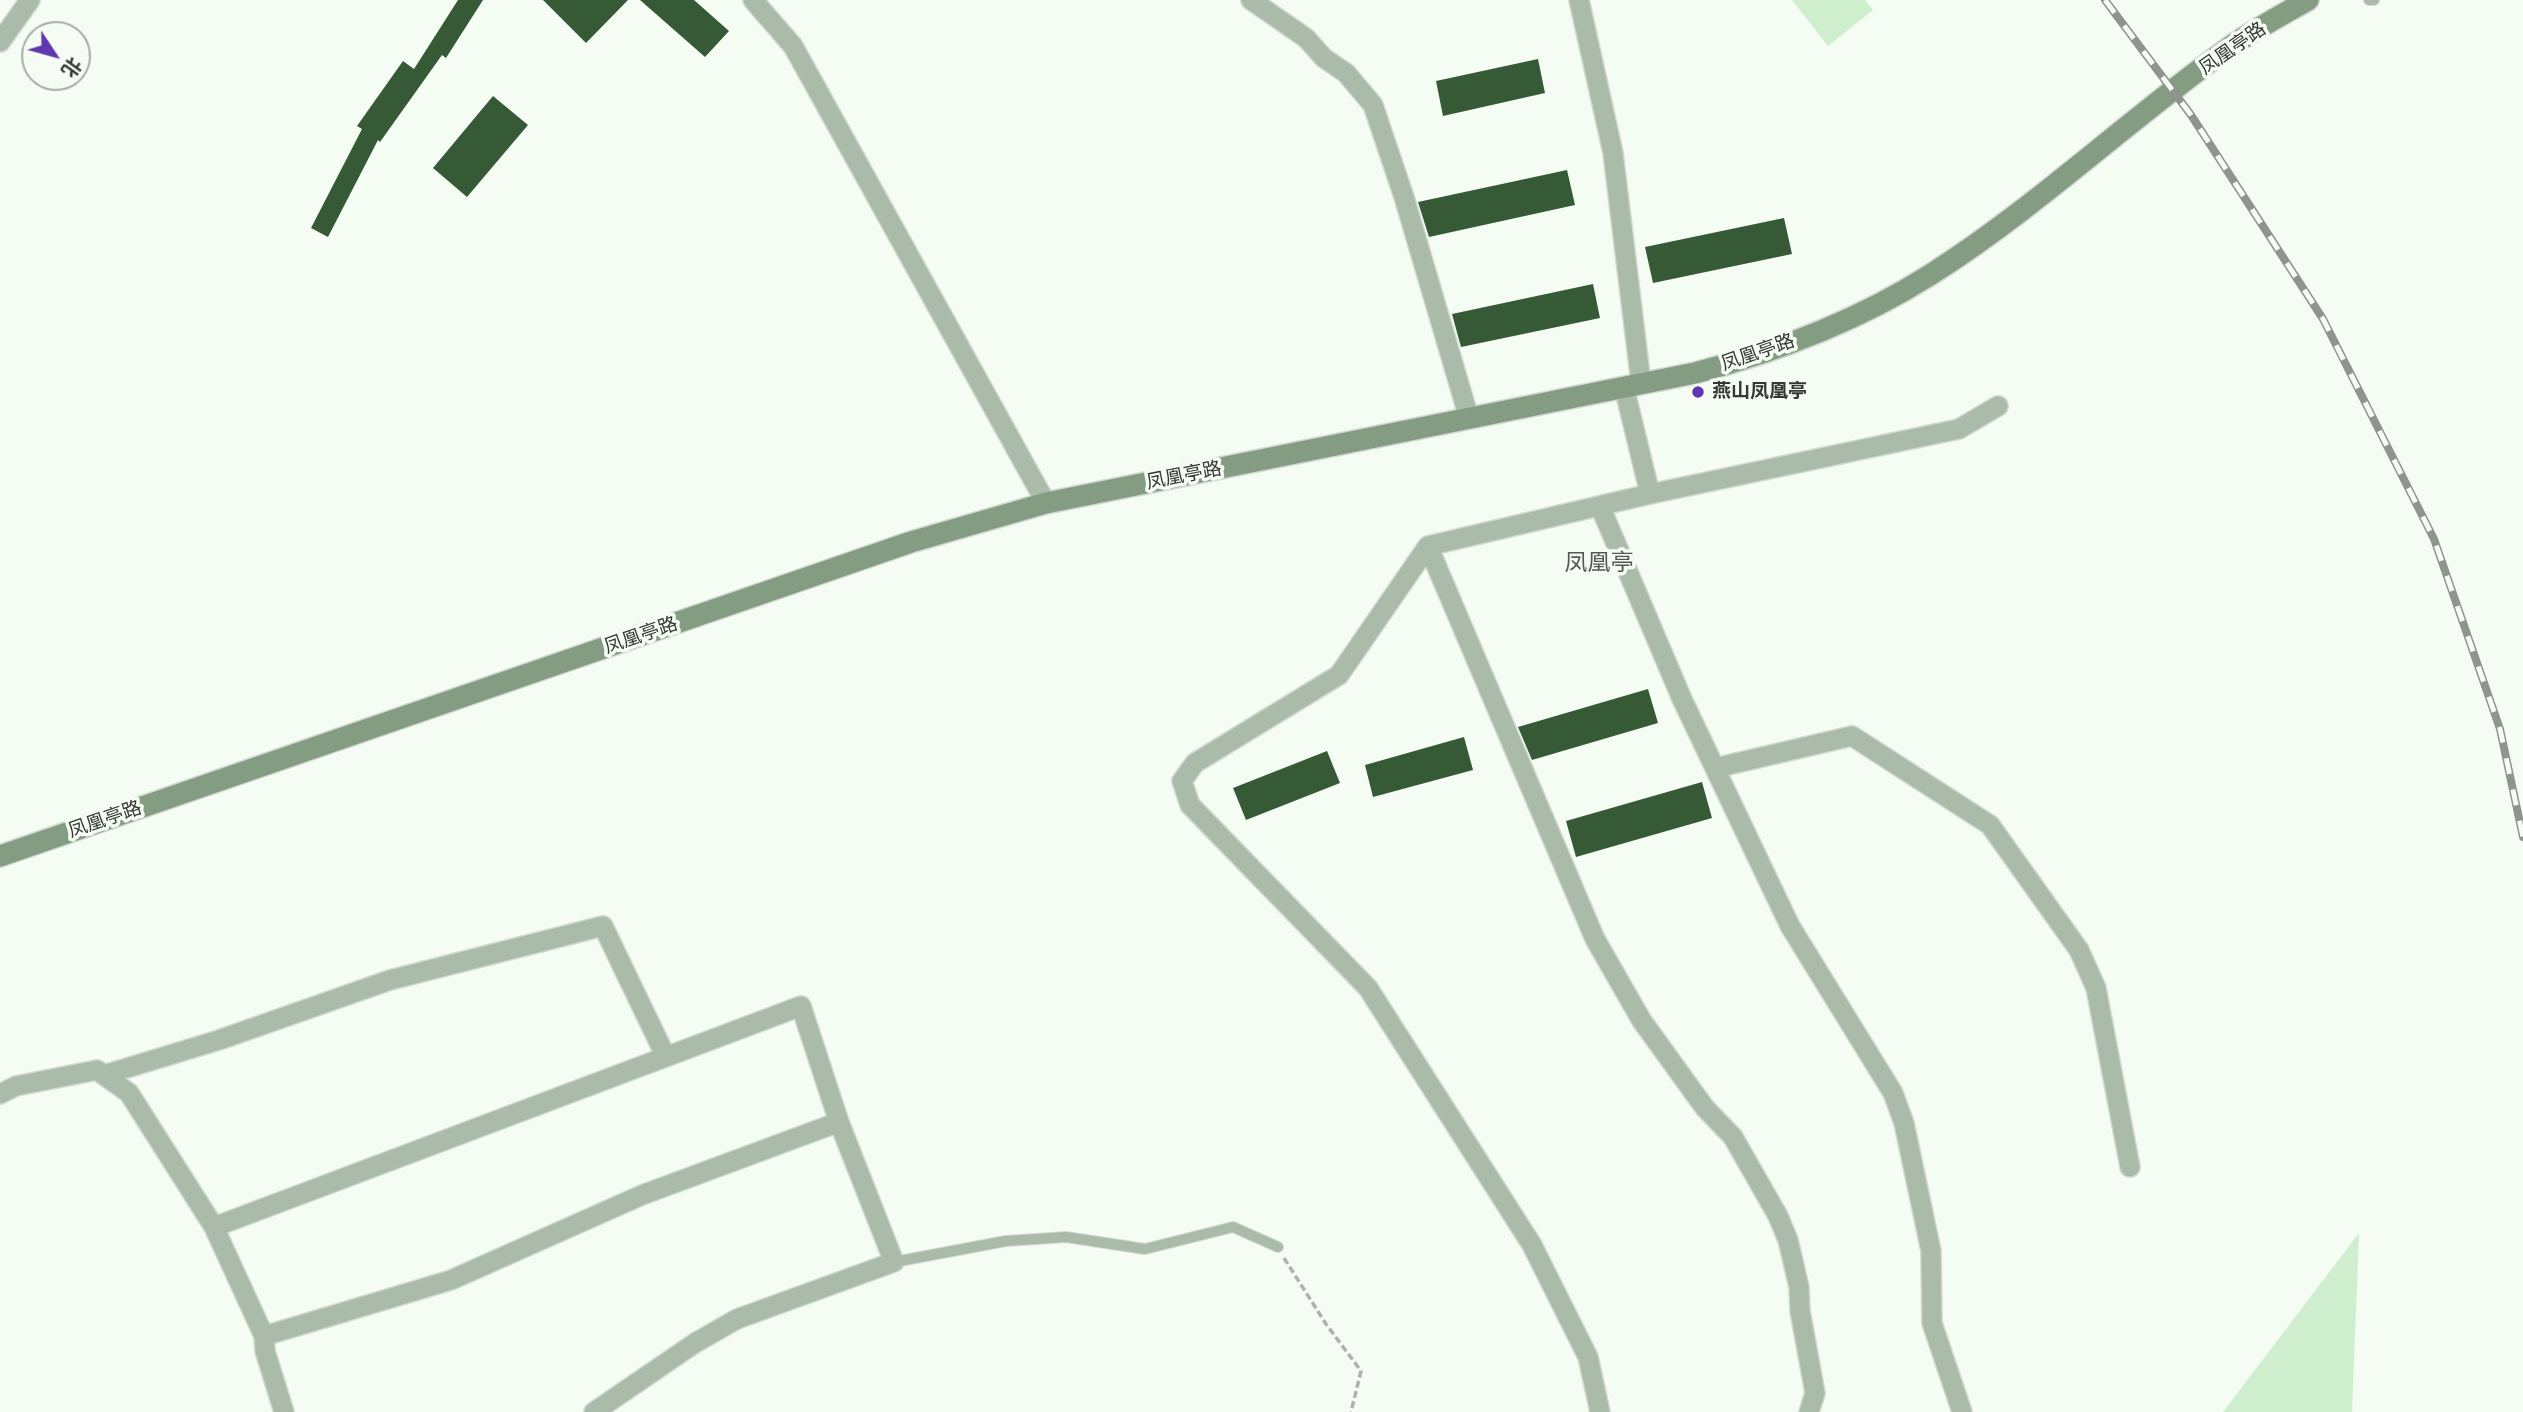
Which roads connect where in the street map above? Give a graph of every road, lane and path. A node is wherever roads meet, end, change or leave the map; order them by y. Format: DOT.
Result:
graph roads {
  1 [pos="30,0"];
  2 [pos="753,0"];
  3 [pos="1251,0"];
  4 [pos="1580,0"];
  5 [pos="2308,0"];
  6 [pos="0,42"];
  7 [pos="1633,385"];
  8 [pos="1998,406"];
  9 [pos="1469,418"];
  10 [pos="1650,494"];
  11 [pos="1046,503"];
  12 [pos="1600,506"];
  13 [pos="1429,546"];
  14 [pos="1715,768"];
  15 [pos="0,856"];
  16 [pos="666,1057"];
  17 [pos="104,1075"];
  18 [pos="0,1094"];
  19 [pos="839,1122"];
  20 [pos="2130,1167"];
  21 [pos="214,1227"];
  22 [pos="1278,1247"];
  23 [pos="894,1262"];
  24 [pos="264,1336"];
  25 [pos="284,1412"];
  26 [pos="594,1412"];
  27 [pos="1351,1412"];
  28 [pos="1600,1412"];
  29 [pos="1809,1412"];
  30 [pos="1962,1412"];
  1 -- 6 [label="street"];
  2 -- 11 [label="street"];
  3 -- 9 [label="street"];
  4 -- 7 [label="street"];
  5 -- 7 [label="street, 凤凰亭路"];
  7 -- 9 [label="street, 凤凰亭路"];
  7 -- 10 [label="street"];
  8 -- 10 [label="street"];
  9 -- 11 [label="street, 凤凰亭路"];
  10 -- 12 [label="street"];
  11 -- 15 [label="street, 凤凰亭路"];
  12 -- 13 [label="street"];
  12 -- 14 [label="street"];
  13 -- 28 [label="street"];
  13 -- 29 [label="street"];
  14 -- 20 [label="street"];
  14 -- 30 [label="street"];
  16 -- 17 [label="street"];
  16 -- 19 [label="street"];
  16 -- 21 [label="street"];
  17 -- 18 [label="street"];
  17 -- 21 [label="street"];
  19 -- 23 [label="street"];
  19 -- 24 [label="street"];
  21 -- 24 [label="street"];
  22 -- 23 [label="lane"];
  22 -- 27 [label="path"];
  23 -- 26 [label="street"];
  24 -- 25 [label="street"];
}
